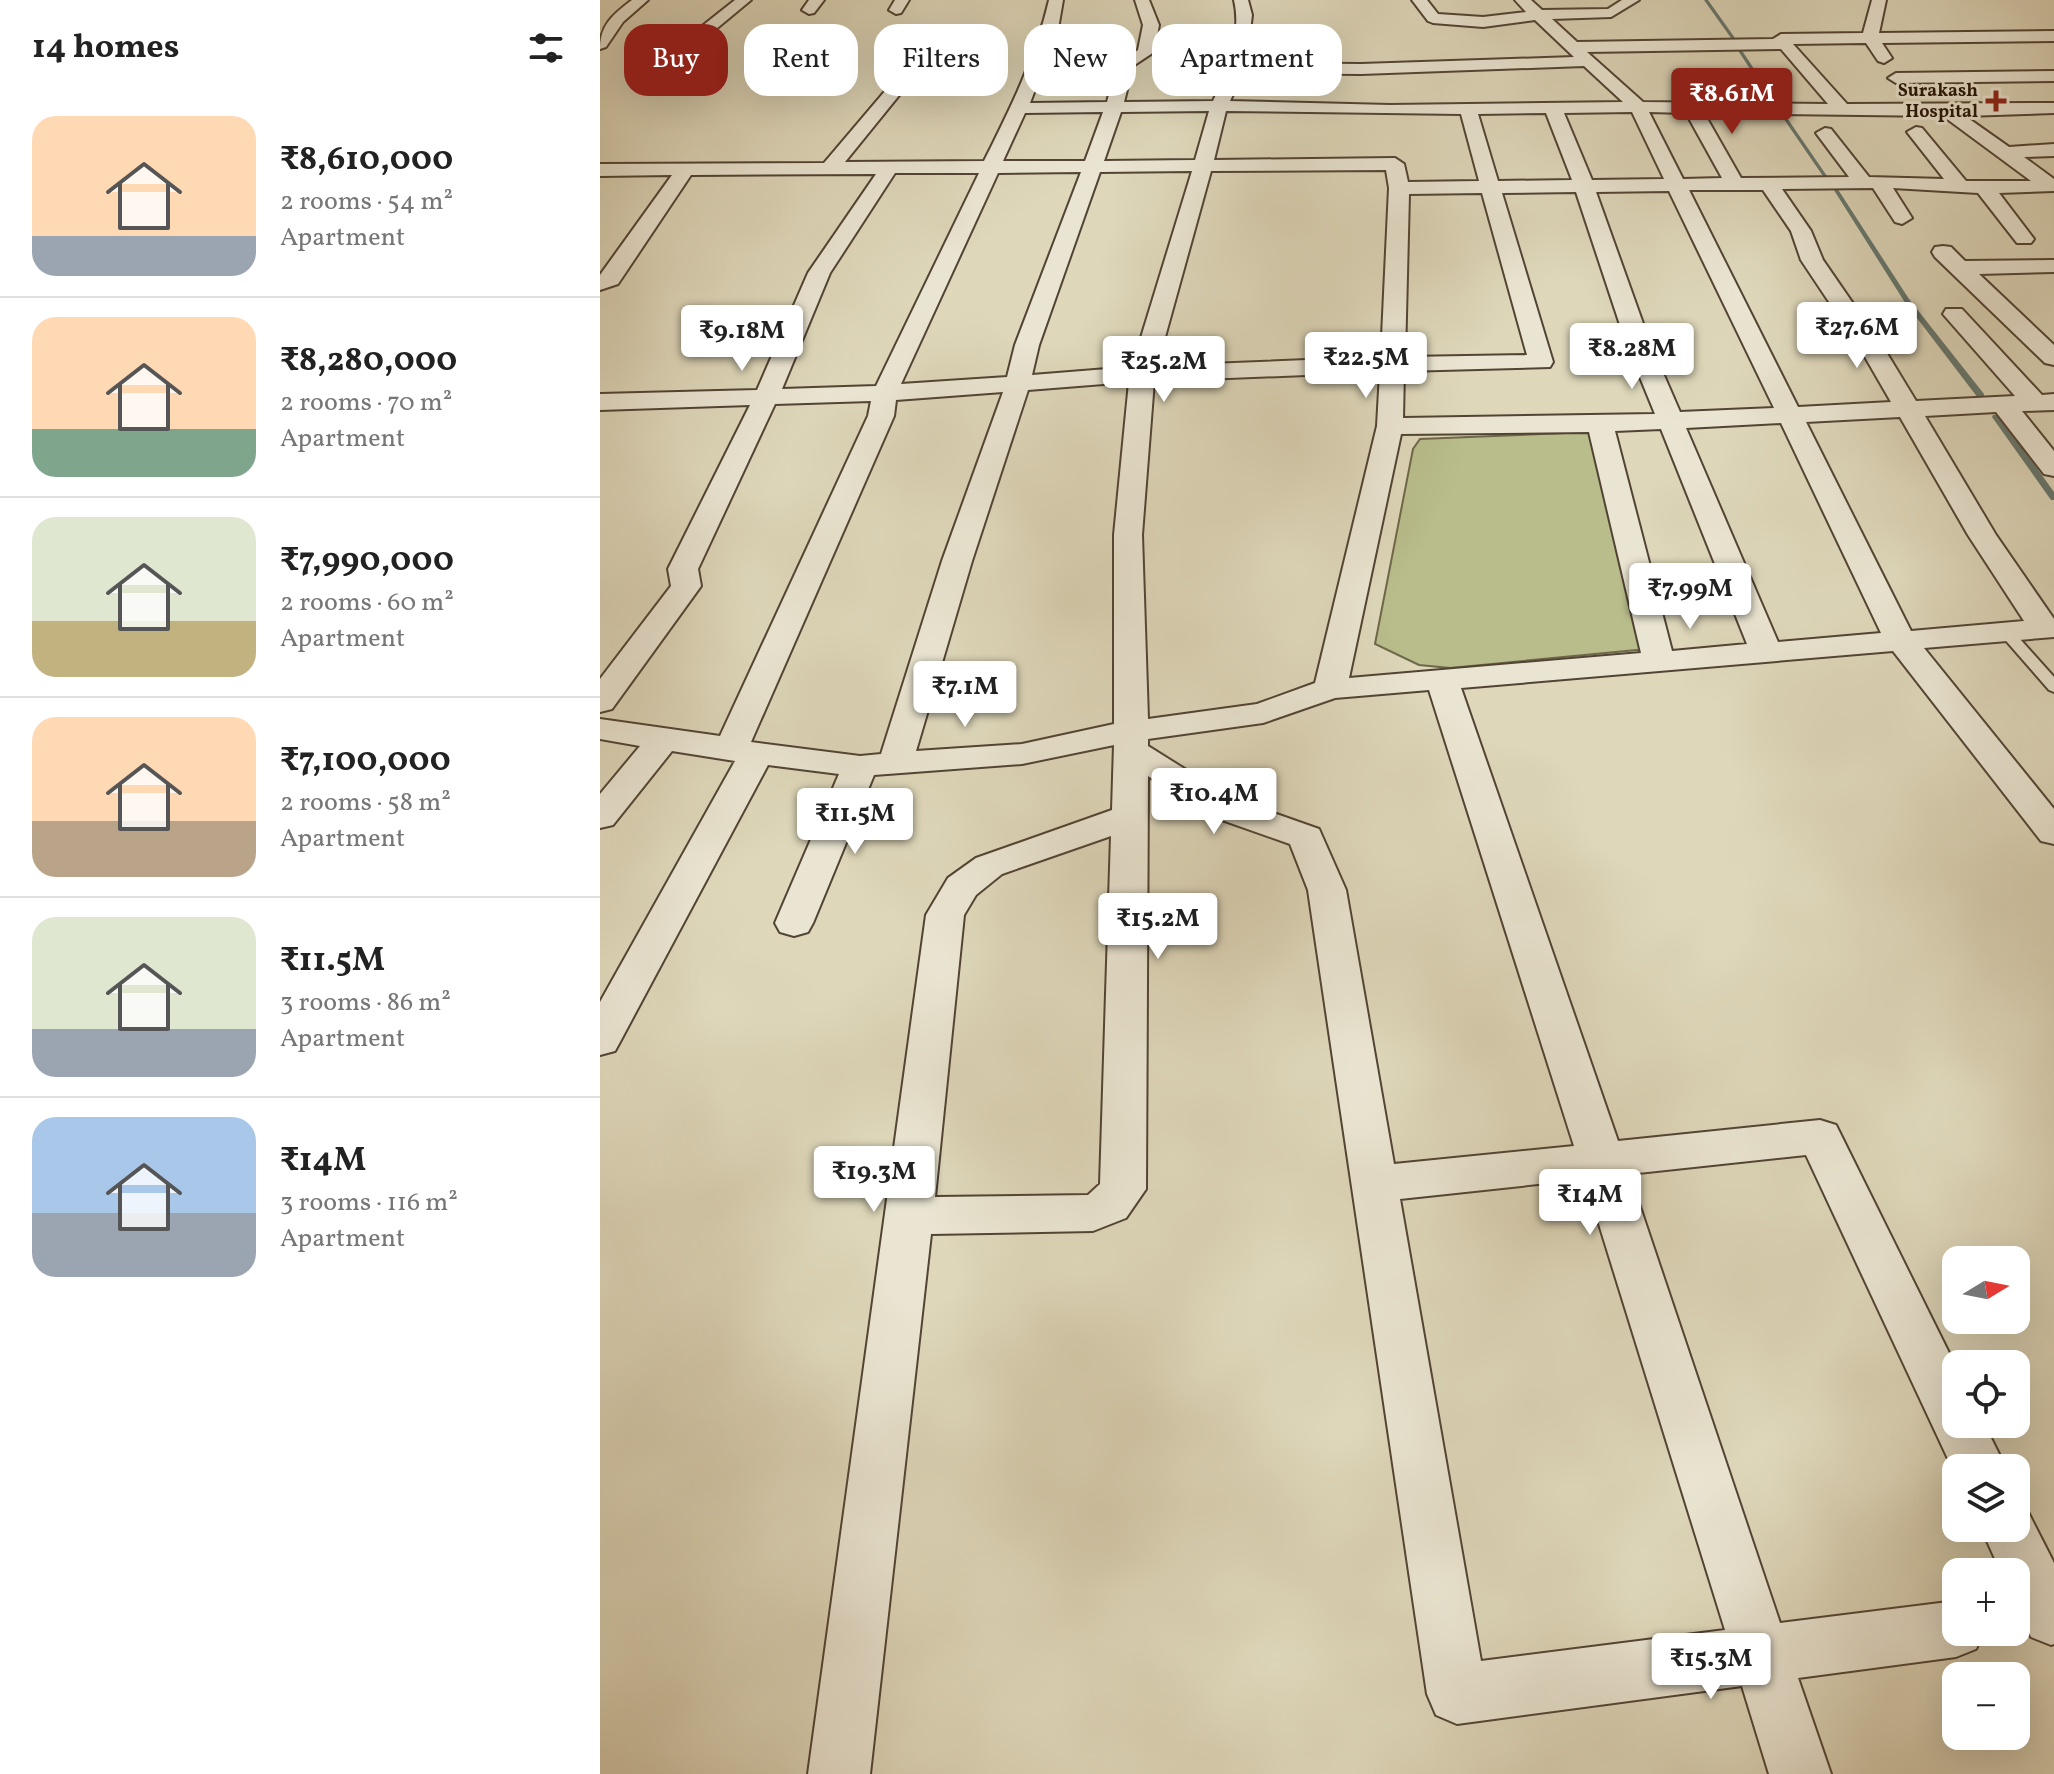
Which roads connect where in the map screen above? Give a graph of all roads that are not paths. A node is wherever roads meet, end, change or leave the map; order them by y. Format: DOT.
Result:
graph roads {
  1 [pos="641,0"];
  2 [pos="744,0"];
  3 [pos="1056,0"];
  4 [pos="1142,0"];
  5 [pos="1241,0"];
  6 [pos="1419,0"];
  7 [pos="1522,0"];
  8 [pos="1632,0"];
  9 [pos="1882,8"];
  10 [pos="1539,15"];
  11 [pos="714,24"];
  12 [pos="1243,24"];
  13 [pos="2054,36"];
  14 [pos="1870,37"];
  15 [pos="1966,37"];
  16 [pos="600,44"];
  17 [pos="1784,44"];
  18 [pos="1572,47"];
  19 [pos="1588,61"];
  20 [pos="1342,72"];
  21 [pos="2012,76"];
  22 [pos="2054,76"];
  23 [pos="1896,78"];
  24 [pos="1615,86"];
  25 [pos="1585,87"];
  26 [pos="890,96"];
  27 [pos="1178,96"];
  28 [pos="1228,96"];
  29 [pos="1255,96"];
  30 [pos="1114,107"];
  31 [pos="1638,107"];
  32 [pos="1019,108"];
  33 [pos="1553,108"];
  34 [pos="2052,108"];
  35 [pos="1468,109"];
  36 [pos="1693,109"];
  37 [pos="1842,110"];
  38 [pos="1925,111"];
  39 [pos="1947,111"];
  40 [pos="1916,132"];
  41 [pos="1825,133"];
  42 [pos="1393,147"];
  43 [pos="2054,150"];
  44 [pos="1212,151"];
  45 [pos="2005,153"];
  46 [pos="1888,162"];
  47 [pos="990,166"];
  48 [pos="890,167"];
  49 [pos="830,168"];
  50 [pos="1091,168"];
  51 [pos="686,169"];
  52 [pos="600,170"];
  53 [pos="1903,182"];
  54 [pos="1768,183"];
  55 [pos="1872,183"];
  56 [pos="1675,184"];
  57 [pos="1735,184"];
  58 [pos="1584,185"];
  59 [pos="1959,185"];
  60 [pos="1493,186"];
  61 [pos="2053,186"];
  62 [pos="1984,188"];
  63 [pos="1902,218"];
  64 [pos="2024,239"];
  65 [pos="2054,266"];
  66 [pos="600,283"];
  67 [pos="1954,314"];
  68 [pos="2054,358"];
  69 [pos="1391,364"];
  70 [pos="1142,374"];
  71 [pos="1018,383"];
  72 [pos="885,393"];
  73 [pos="766,397"];
  74 [pos="608,402"];
  75 [pos="2044,403"];
  76 [pos="2003,404"];
  77 [pos="1907,408"];
  78 [pos="1791,417"];
  79 [pos="1672,421"];
  80 [pos="1600,424"];
  81 [pos="1390,426"];
  82 [pos="600,431"];
  83 [pos="2054,468"];
  84 [pos="2049,629"];
  85 [pos="2006,632"];
  86 [pos="1901,641"];
  87 [pos="1766,652"];
  88 [pos="1659,662"];
  89 [pos="1442,680"];
  90 [pos="2054,687"];
  91 [pos="1330,689"];
  92 [pos="600,702"];
  93 [pos="600,729"];
  94 [pos="664,739"];
  95 [pos="1131,740"];
  96 [pos="740,751"];
  97 [pos="878,765"];
  98 [pos="600,817"];
  99 [pos="1128,817"];
  100 [pos="2054,833"];
  101 [pos="794,923"];
  102 [pos="600,1040"];
  103 [pos="1601,1158"];
  104 [pos="1375,1184"];
  105 [pos="910,1216"];
  106 [pos="1942,1391"];
  107 [pos="2013,1542"];
  108 [pos="2040,1618"];
  109 [pos="1942,1631"];
  110 [pos="1761,1653"];
  111 [pos="839,1774"];
  112 [pos="1800,1774"];
  1 -- 16 [label="street"];
  2 -- 11 [label="street"];
  3 -- 32 [label="street"];
  4 -- 30 [label="street"];
  5 -- 12 [label="street"];
  6 -- 10 [label="street"];
  7 -- 10 [label="street"];
  8 -- 10 [label="street"];
  9 -- 14 [label="street"];
  10 -- 18 [label="street"];
  13 -- 15 [label="street"];
  14 -- 15 [label="street"];
  14 -- 17 [label="street"];
  14 -- 23 [label="street"];
  15 -- 21 [label="street"];
  17 -- 18 [label="street"];
  17 -- 37 [label="street"];
  18 -- 19 [label="street"];
  19 -- 20 [label="street"];
  19 -- 24 [label="street"];
  21 -- 22 [label="street"];
  21 -- 23 [label="street"];
  21 -- 34 [label="street"];
  23 -- 38 [label="street"];
  24 -- 25 [label="street"];
  24 -- 31 [label="street"];
  26 -- 49 [label="street"];
  27 -- 30 [label="street"];
  28 -- 44 [label="street"];
  29 -- 42 [label="street"];
  30 -- 32 [label="street"];
  30 -- 50 [label="street"];
  31 -- 33 [label="street"];
  31 -- 36 [label="street"];
  31 -- 56 [label="street"];
  32 -- 47 [label="street"];
  33 -- 35 [label="street"];
  33 -- 58 [label="street"];
  34 -- 39 [label="street"];
  35 -- 42 [label="street"];
  35 -- 60 [label="street"];
  36 -- 37 [label="street"];
  36 -- 57 [label="street"];
  37 -- 38 [label="street"];
  38 -- 39 [label="street"];
  39 -- 45 [label="street"];
  40 -- 59 [label="street"];
  41 -- 55 [label="street"];
  42 -- 44 [label="street"];
  42 -- 60 [label="street"];
  42 -- 69 [label="street"];
  43 -- 45 [label="street"];
  44 -- 50 [label="street"];
  44 -- 70 [label="street"];
  45 -- 61 [label="street"];
  46 -- 53 [label="street"];
  47 -- 48 [label="street"];
  47 -- 50 [label="street"];
  47 -- 72 [label="street"];
  48 -- 49 [label="street"];
  48 -- 73 [label="street"];
  49 -- 51 [label="street"];
  50 -- 71 [label="street"];
  51 -- 52 [label="street"];
  51 -- 66 [label="street"];
  53 -- 55 [label="street"];
  53 -- 59 [label="street"];
  54 -- 55 [label="street"];
  54 -- 57 [label="street"];
  54 -- 77 [label="street"];
  55 -- 63 [label="street"];
  56 -- 57 [label="street"];
  56 -- 58 [label="street"];
  56 -- 78 [label="street"];
  58 -- 60 [label="street"];
  58 -- 79 [label="street"];
  59 -- 62 [label="street"];
  60 -- 69 [label="street"];
  61 -- 62 [label="street"];
  62 -- 64 [label="street"];
  65 -- 68 [label="street"];
  67 -- 75 [label="street"];
  69 -- 70 [label="street"];
  69 -- 81 [label="street"];
  70 -- 71 [label="street"];
  70 -- 95 [label="street"];
  71 -- 72 [label="street"];
  71 -- 97 [label="street"];
  72 -- 73 [label="street"];
  72 -- 96 [label="street"];
  73 -- 74 [label="street"];
  73 -- 92 [label="street"];
  74 -- 82 [label="street"];
  75 -- 76 [label="street"];
  76 -- 77 [label="street"];
  76 -- 83 [label="street"];
  77 -- 78 [label="street"];
  77 -- 84 [label="street"];
  78 -- 79 [label="street"];
  78 -- 86 [label="street"];
  79 -- 80 [label="street"];
  79 -- 87 [label="street"];
  80 -- 81 [label="street"];
  80 -- 88 [label="street"];
  81 -- 91 [label="street"];
  84 -- 85 [label="street"];
  85 -- 86 [label="street"];
  85 -- 90 [label="lane"];
  86 -- 87 [label="street"];
  86 -- 100 [label="street"];
  87 -- 88 [label="street"];
  88 -- 89 [label="street"];
  89 -- 91 [label="street"];
  89 -- 103 [label="street"];
  91 -- 95 [label="street"];
  93 -- 94 [label="street"];
  94 -- 96 [label="street"];
  94 -- 98 [label="street"];
  95 -- 97 [label="street"];
  95 -- 99 [label="street"];
  95 -- 104 [label="street"];
  96 -- 97 [label="street"];
  96 -- 102 [label="street"];
  97 -- 101 [label="street"];
  99 -- 105 [label="street"];
  99 -- 105 [label="street"];
  103 -- 104 [label="street"];
  103 -- 106 [label="street"];
  103 -- 110 [label="street"];
  104 -- 110 [label="street"];
  105 -- 111 [label="street"];
  107 -- 108 [label="street"];
  109 -- 110 [label="street"];
  110 -- 112 [label="street"];
}
